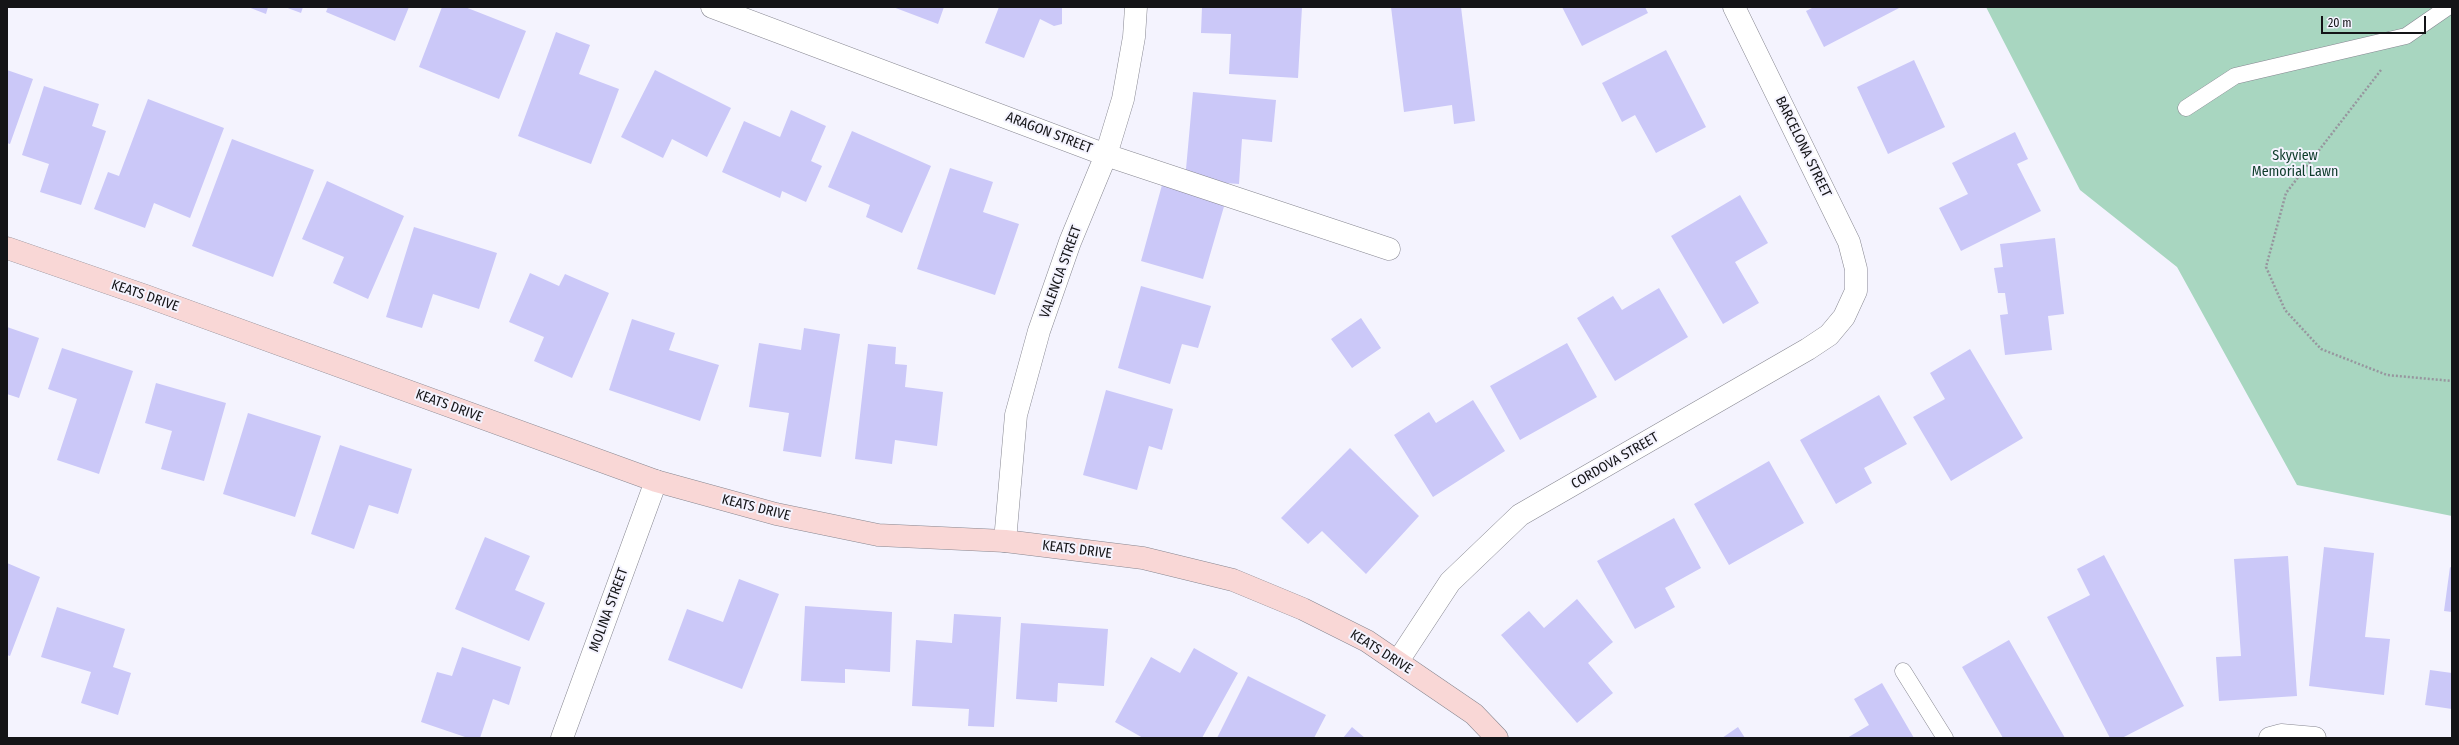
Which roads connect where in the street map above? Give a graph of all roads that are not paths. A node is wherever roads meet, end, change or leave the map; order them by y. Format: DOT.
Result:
graph roads {
  1 [pos="712,7"];
  2 [pos="1136,7"];
  3 [pos="1734,7"];
  4 [pos="2448,7"];
  5 [pos="2186,108"];
  6 [pos="1106,154"];
  7 [pos="7,248"];
  8 [pos="1389,249"];
  9 [pos="1856,292"];
  10 [pos="656,482"];
  11 [pos="1005,541"];
  12 [pos="1398,661"];
  13 [pos="1903,671"];
  14 [pos="562,738"];
  15 [pos="1497,738"];
  16 [pos="1945,738"];
  17 [pos="2270,738"];
  18 [pos="2315,738"];
  1 -- 6 [label="street, ARAGON STREET"];
  2 -- 6 [label="street, VALENCIA STREET"];
  3 -- 9 [label="street, BARCELONA STREET"];
  4 -- 5 [label="lane"];
  6 -- 8 [label="street, ARAGON STREET"];
  6 -- 11 [label="street, VALENCIA STREET"];
  7 -- 10 [label="street, KEATS DRIVE"];
  9 -- 12 [label="street, CORDOVA STREET"];
  10 -- 11 [label="street, KEATS DRIVE"];
  10 -- 14 [label="street, MOLINA STREET"];
  11 -- 12 [label="street, KEATS DRIVE"];
  12 -- 15 [label="street, KEATS DRIVE"];
  13 -- 16 [label="lane"];
  17 -- 18 [label="street"];
}
